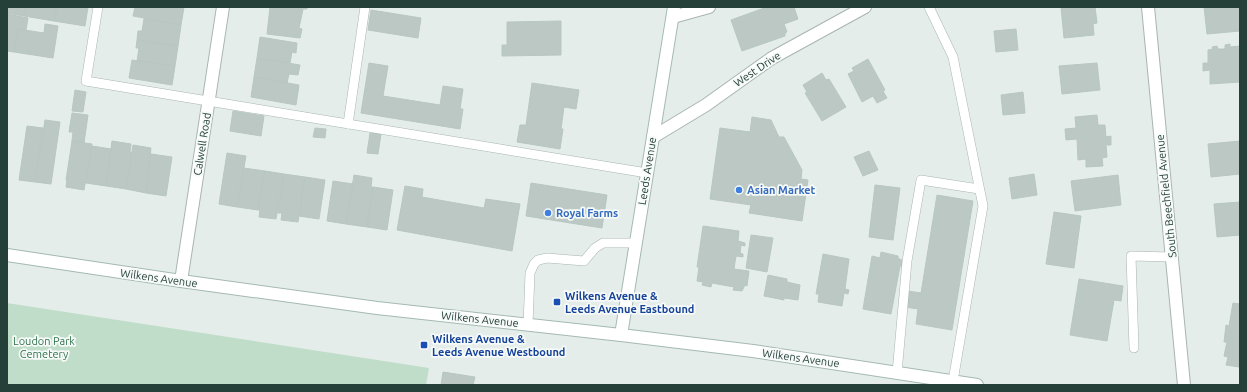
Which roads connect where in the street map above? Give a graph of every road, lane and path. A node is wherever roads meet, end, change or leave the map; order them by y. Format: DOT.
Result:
graph roads {
  1 [pos="98,7"];
  2 [pos="223,7"];
  3 [pos="365,7"];
  4 [pos="709,7"];
  5 [pos="865,7"];
  6 [pos="929,7"];
  7 [pos="1148,7"];
  8 [pos="673,12"];
  9 [pos="209,101"];
  10 [pos="348,124"];
  11 [pos="653,137"];
  12 [pos="647,173"];
  13 [pos="979,189"];
  14 [pos="636,243"];
  15 [pos="7,255"];
  16 [pos="1172,257"];
  17 [pos="181,281"];
  18 [pos="528,324"];
  19 [pos="621,335"];
  20 [pos="1134,348"];
  21 [pos="896,373"];
  22 [pos="953,381"];
  23 [pos="977,385"];
  24 [pos="1184,385"];
  1 -- 9 [label="lane"];
  2 -- 9 [label="street, Calwell Road"];
  3 -- 10 [label="lane"];
  4 -- 8 [label="street"];
  5 -- 11 [label="street, West Drive"];
  6 -- 13 [label="lane"];
  7 -- 16 [label="street, South Beechfield Avenue"];
  8 -- 11 [label="street, Leeds Avenue"];
  9 -- 10 [label="lane"];
  9 -- 17 [label="street, Calwell Road"];
  10 -- 12 [label="lane"];
  11 -- 12 [label="street, Leeds Avenue"];
  12 -- 14 [label="street, Leeds Avenue"];
  13 -- 21 [label="lane"];
  13 -- 22 [label="lane"];
  14 -- 18 [label="lane"];
  14 -- 19 [label="street, Leeds Avenue"];
  15 -- 17 [label="street, Wilkens Avenue"];
  16 -- 20 [label="lane"];
  16 -- 24 [label="street, South Beechfield Avenue"];
  17 -- 18 [label="street, Wilkens Avenue"];
  18 -- 19 [label="street, Wilkens Avenue"];
  19 -- 21 [label="street, Wilkens Avenue"];
  21 -- 22 [label="street, Wilkens Avenue"];
  22 -- 23 [label="street, Wilkens Avenue"];
}
